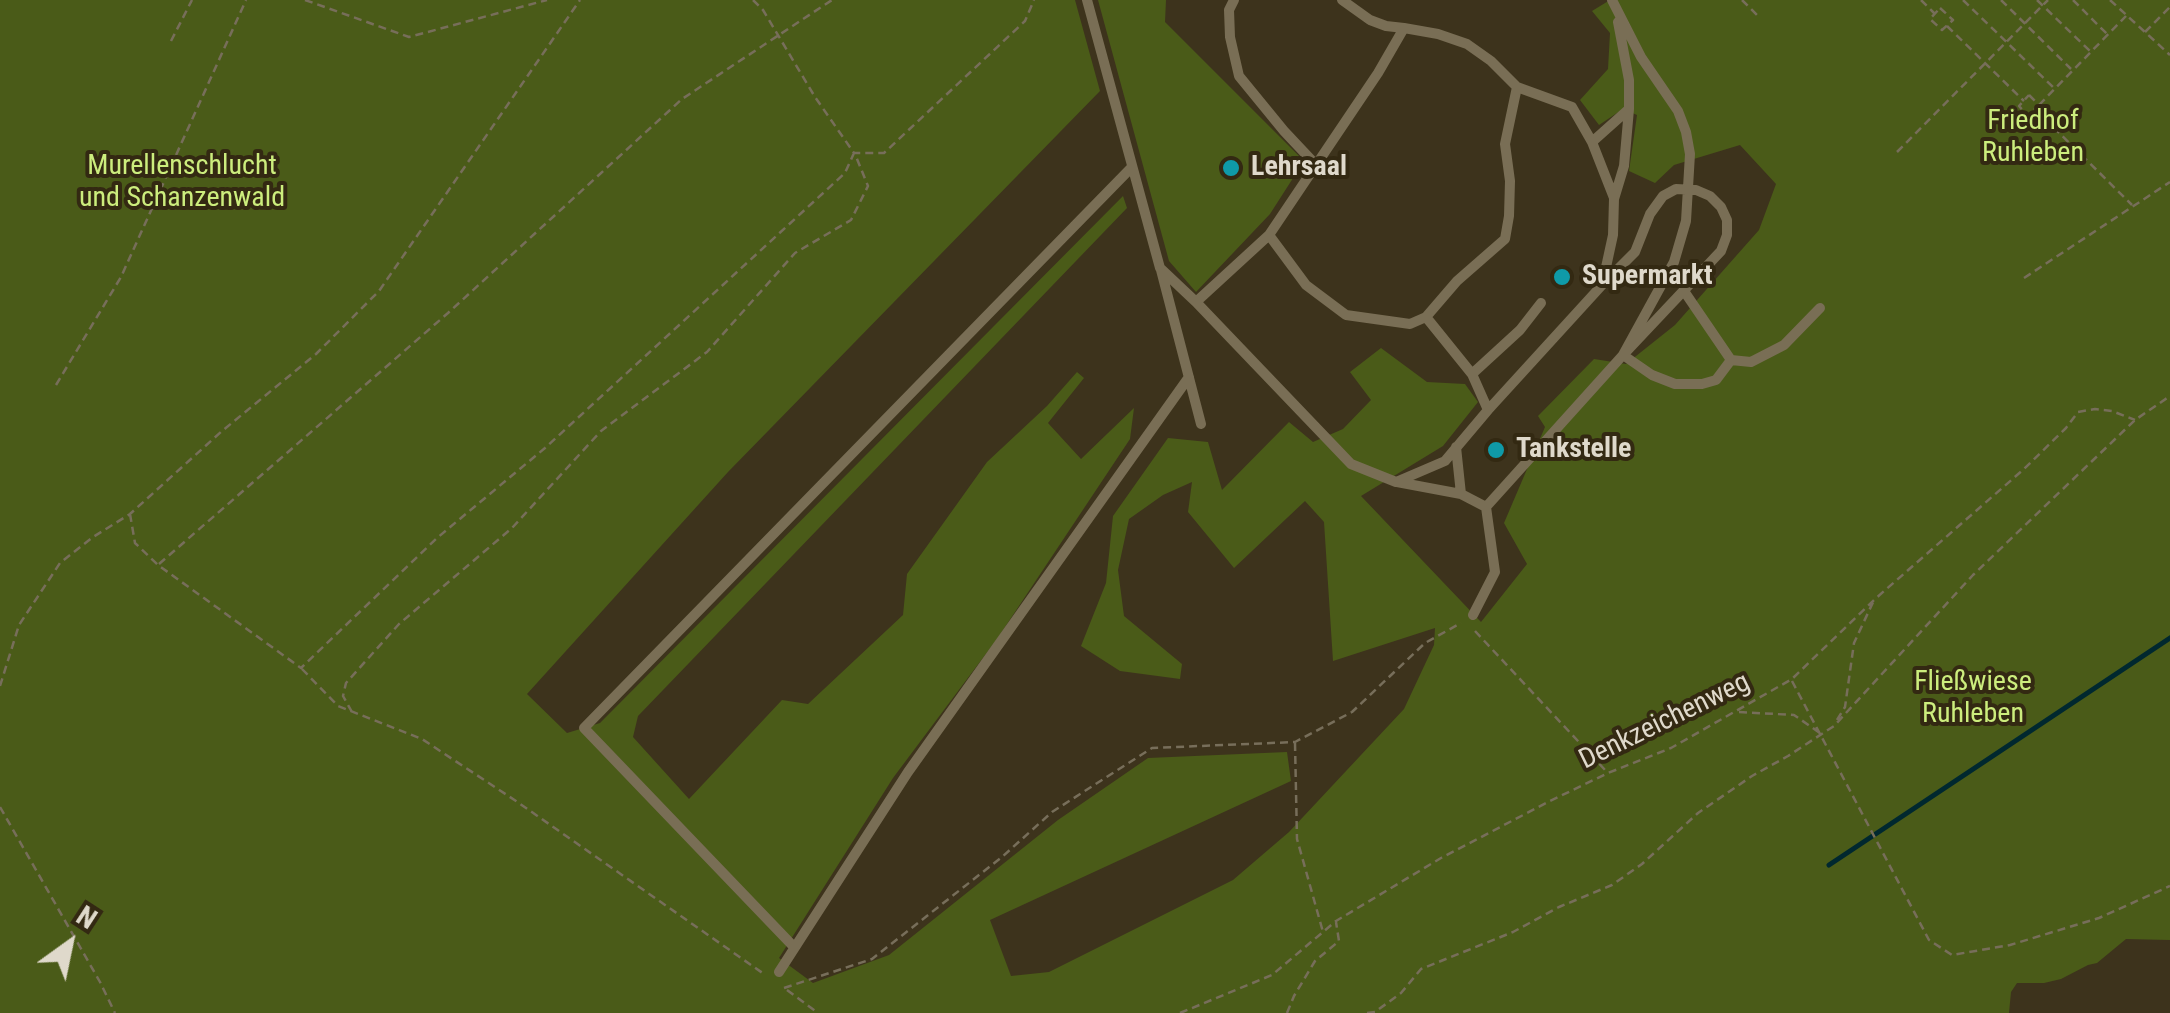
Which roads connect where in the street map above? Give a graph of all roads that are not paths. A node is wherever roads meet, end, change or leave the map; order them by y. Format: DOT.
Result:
graph roads {
  1 [pos="1087,0"];
  2 [pos="1234,0"];
  3 [pos="1342,0"];
  4 [pos="1614,6"];
  5 [pos="1404,28"];
  6 [pos="1517,87"];
  7 [pos="1628,108"];
  8 [pos="1592,142"];
  9 [pos="1316,165"];
  10 [pos="1132,166"];
  11 [pos="1614,199"];
  12 [pos="1269,235"];
  13 [pos="1160,268"];
  14 [pos="1603,284"];
  15 [pos="1684,291"];
  16 [pos="1196,302"];
  17 [pos="1541,303"];
  18 [pos="1820,308"];
  19 [pos="1426,317"];
  20 [pos="1623,355"];
  21 [pos="1732,360"];
  22 [pos="1472,374"];
  23 [pos="1190,377"];
  24 [pos="1488,410"];
  25 [pos="1201,424"];
  26 [pos="1456,447"];
  27 [pos="1396,482"];
  28 [pos="1461,494"];
  29 [pos="1486,507"];
  30 [pos="1473,615"];
  31 [pos="794,946"];
  32 [pos="774,974"];
  1 -- 10 [label="lane"];
  2 -- 9 [label="lane"];
  3 -- 5 [label="lane"];
  4 -- 7 [label="lane"];
  4 -- 20 [label="lane"];
  5 -- 6 [label="lane"];
  5 -- 9 [label="lane"];
  6 -- 8 [label="lane"];
  6 -- 19 [label="lane"];
  7 -- 8 [label="lane"];
  7 -- 11 [label="lane"];
  8 -- 11 [label="lane"];
  9 -- 12 [label="lane"];
  10 -- 13 [label="lane"];
  10 -- 31 [label="lane"];
  11 -- 14 [label="lane"];
  12 -- 16 [label="lane"];
  12 -- 19 [label="lane"];
  13 -- 16 [label="lane"];
  13 -- 23 [label="lane"];
  14 -- 15 [label="lane"];
  14 -- 24 [label="lane"];
  15 -- 20 [label="lane"];
  15 -- 21 [label="lane"];
  16 -- 27 [label="lane"];
  17 -- 22 [label="lane"];
  18 -- 21 [label="lane"];
  19 -- 22 [label="lane"];
  20 -- 21 [label="lane"];
  20 -- 29 [label="lane"];
  22 -- 24 [label="lane"];
  23 -- 25 [label="lane"];
  23 -- 31 [label="lane"];
  24 -- 26 [label="lane"];
  26 -- 27 [label="lane"];
  26 -- 28 [label="lane"];
  27 -- 28 [label="lane"];
  28 -- 29 [label="lane"];
  29 -- 30 [label="lane"];
  31 -- 32 [label="lane"];
}
